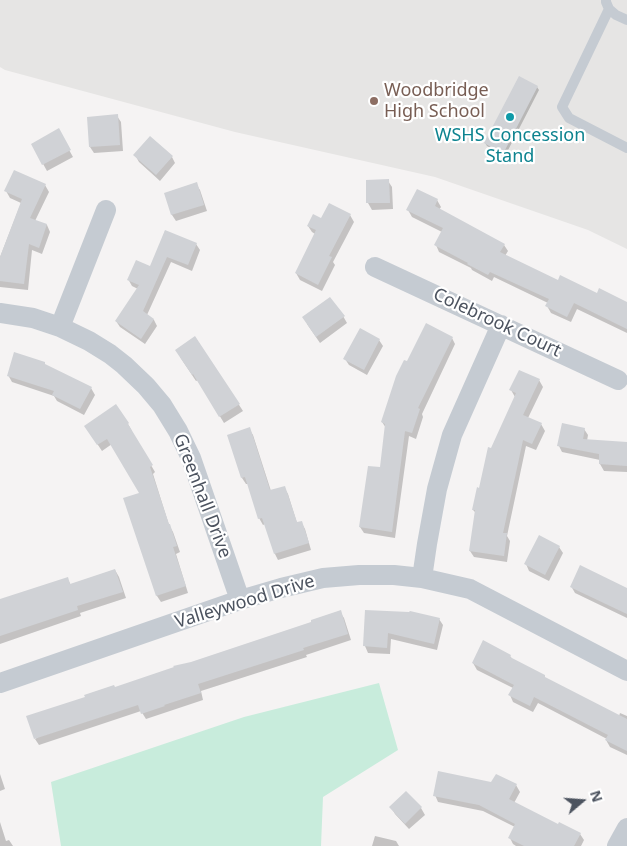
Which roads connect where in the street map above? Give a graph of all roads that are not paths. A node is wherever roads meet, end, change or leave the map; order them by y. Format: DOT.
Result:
graph roads {
  1 [pos="608,4"];
  2 [pos="627,20"];
  3 [pos="627,148"];
  4 [pos="106,210"];
  5 [pos="375,266"];
  6 [pos="0,313"];
  7 [pos="502,325"];
  8 [pos="60,327"];
  9 [pos="618,380"];
  10 [pos="422,578"];
  11 [pos="240,600"];
  12 [pos="627,672"];
  13 [pos="0,683"];
  14 [pos="627,828"];
  15 [pos="617,846"];
  1 -- 2 [label="lane"];
  1 -- 3 [label="lane"];
  4 -- 8 [label="street"];
  5 -- 7 [label="street, Colebrook Court"];
  6 -- 8 [label="street, Greenhall Drive"];
  7 -- 9 [label="street, Colebrook Court"];
  7 -- 10 [label="street"];
  8 -- 11 [label="street, Greenhall Drive"];
  10 -- 11 [label="street, Valleywood Drive"];
  10 -- 12 [label="street, Valleywood Drive"];
  11 -- 13 [label="street, Valleywood Drive"];
  14 -- 15 [label="street"];
}
